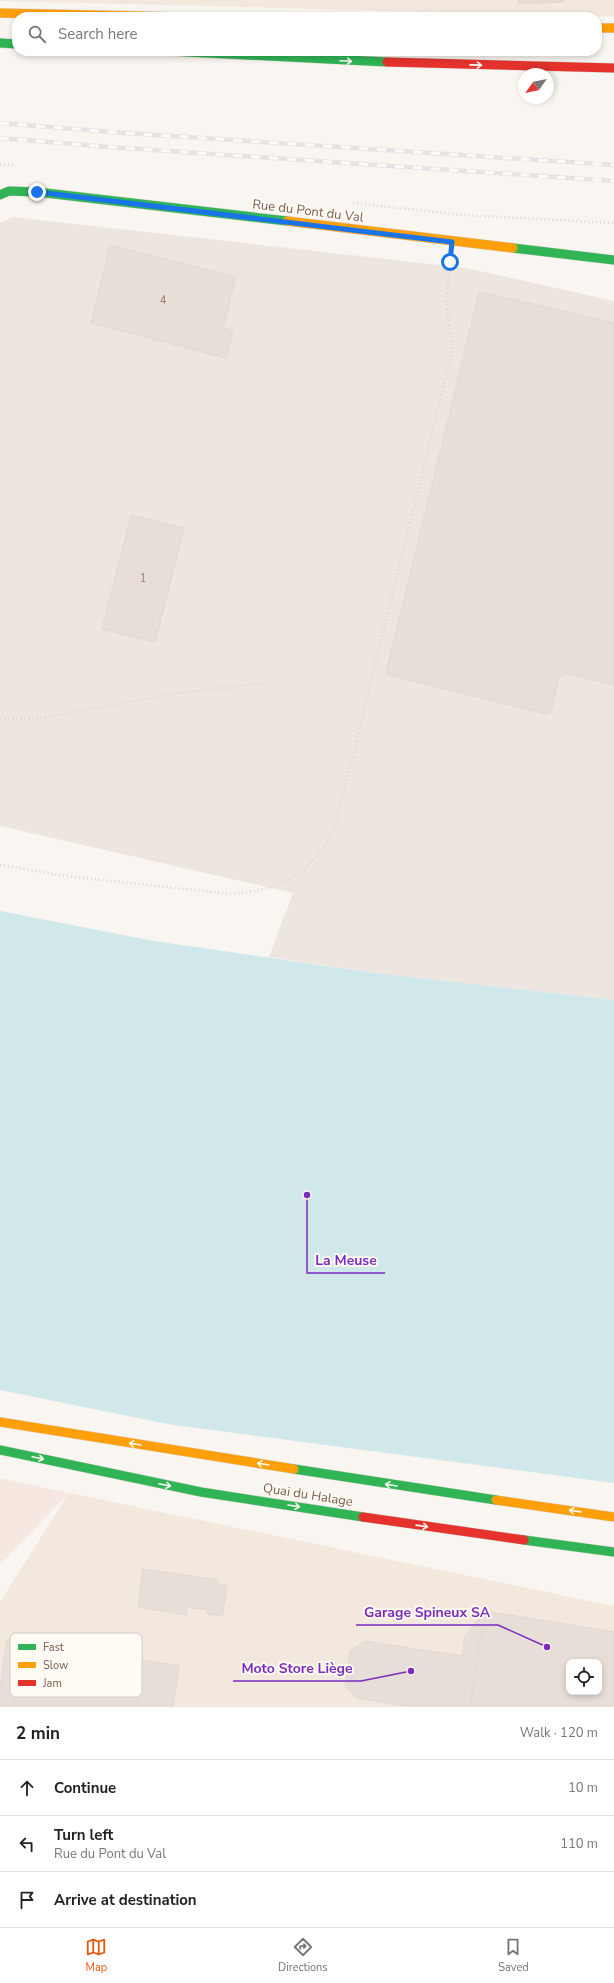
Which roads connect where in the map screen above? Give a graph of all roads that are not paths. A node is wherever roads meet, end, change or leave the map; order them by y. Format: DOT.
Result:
graph roads {
  1 [pos="0,13"];
  2 [pos="12,13"];
  3 [pos="602,28"];
  4 [pos="614,28"];
  5 [pos="0,43"];
  6 [pos="12,44"];
  7 [pos="259,56"];
  8 [pos="614,68"];
  9 [pos="0,194"];
  10 [pos="614,260"];
  11 [pos="0,1422"];
  12 [pos="0,1450"];
  13 [pos="614,1517"];
  14 [pos="614,1552"];
  1 -- 2 [label="main road"];
  3 -- 4 [label="main road"];
  5 -- 6 [label="main road"];
  7 -- 8 [label="main road, one-way"];
  9 -- 10 [label="main road, Rue du Pont du Val"];
  13 -- 11 [label="main road, Quai du Halage, one-way"];
  12 -- 14 [label="main road, Quai du Halage, one-way"];
}
